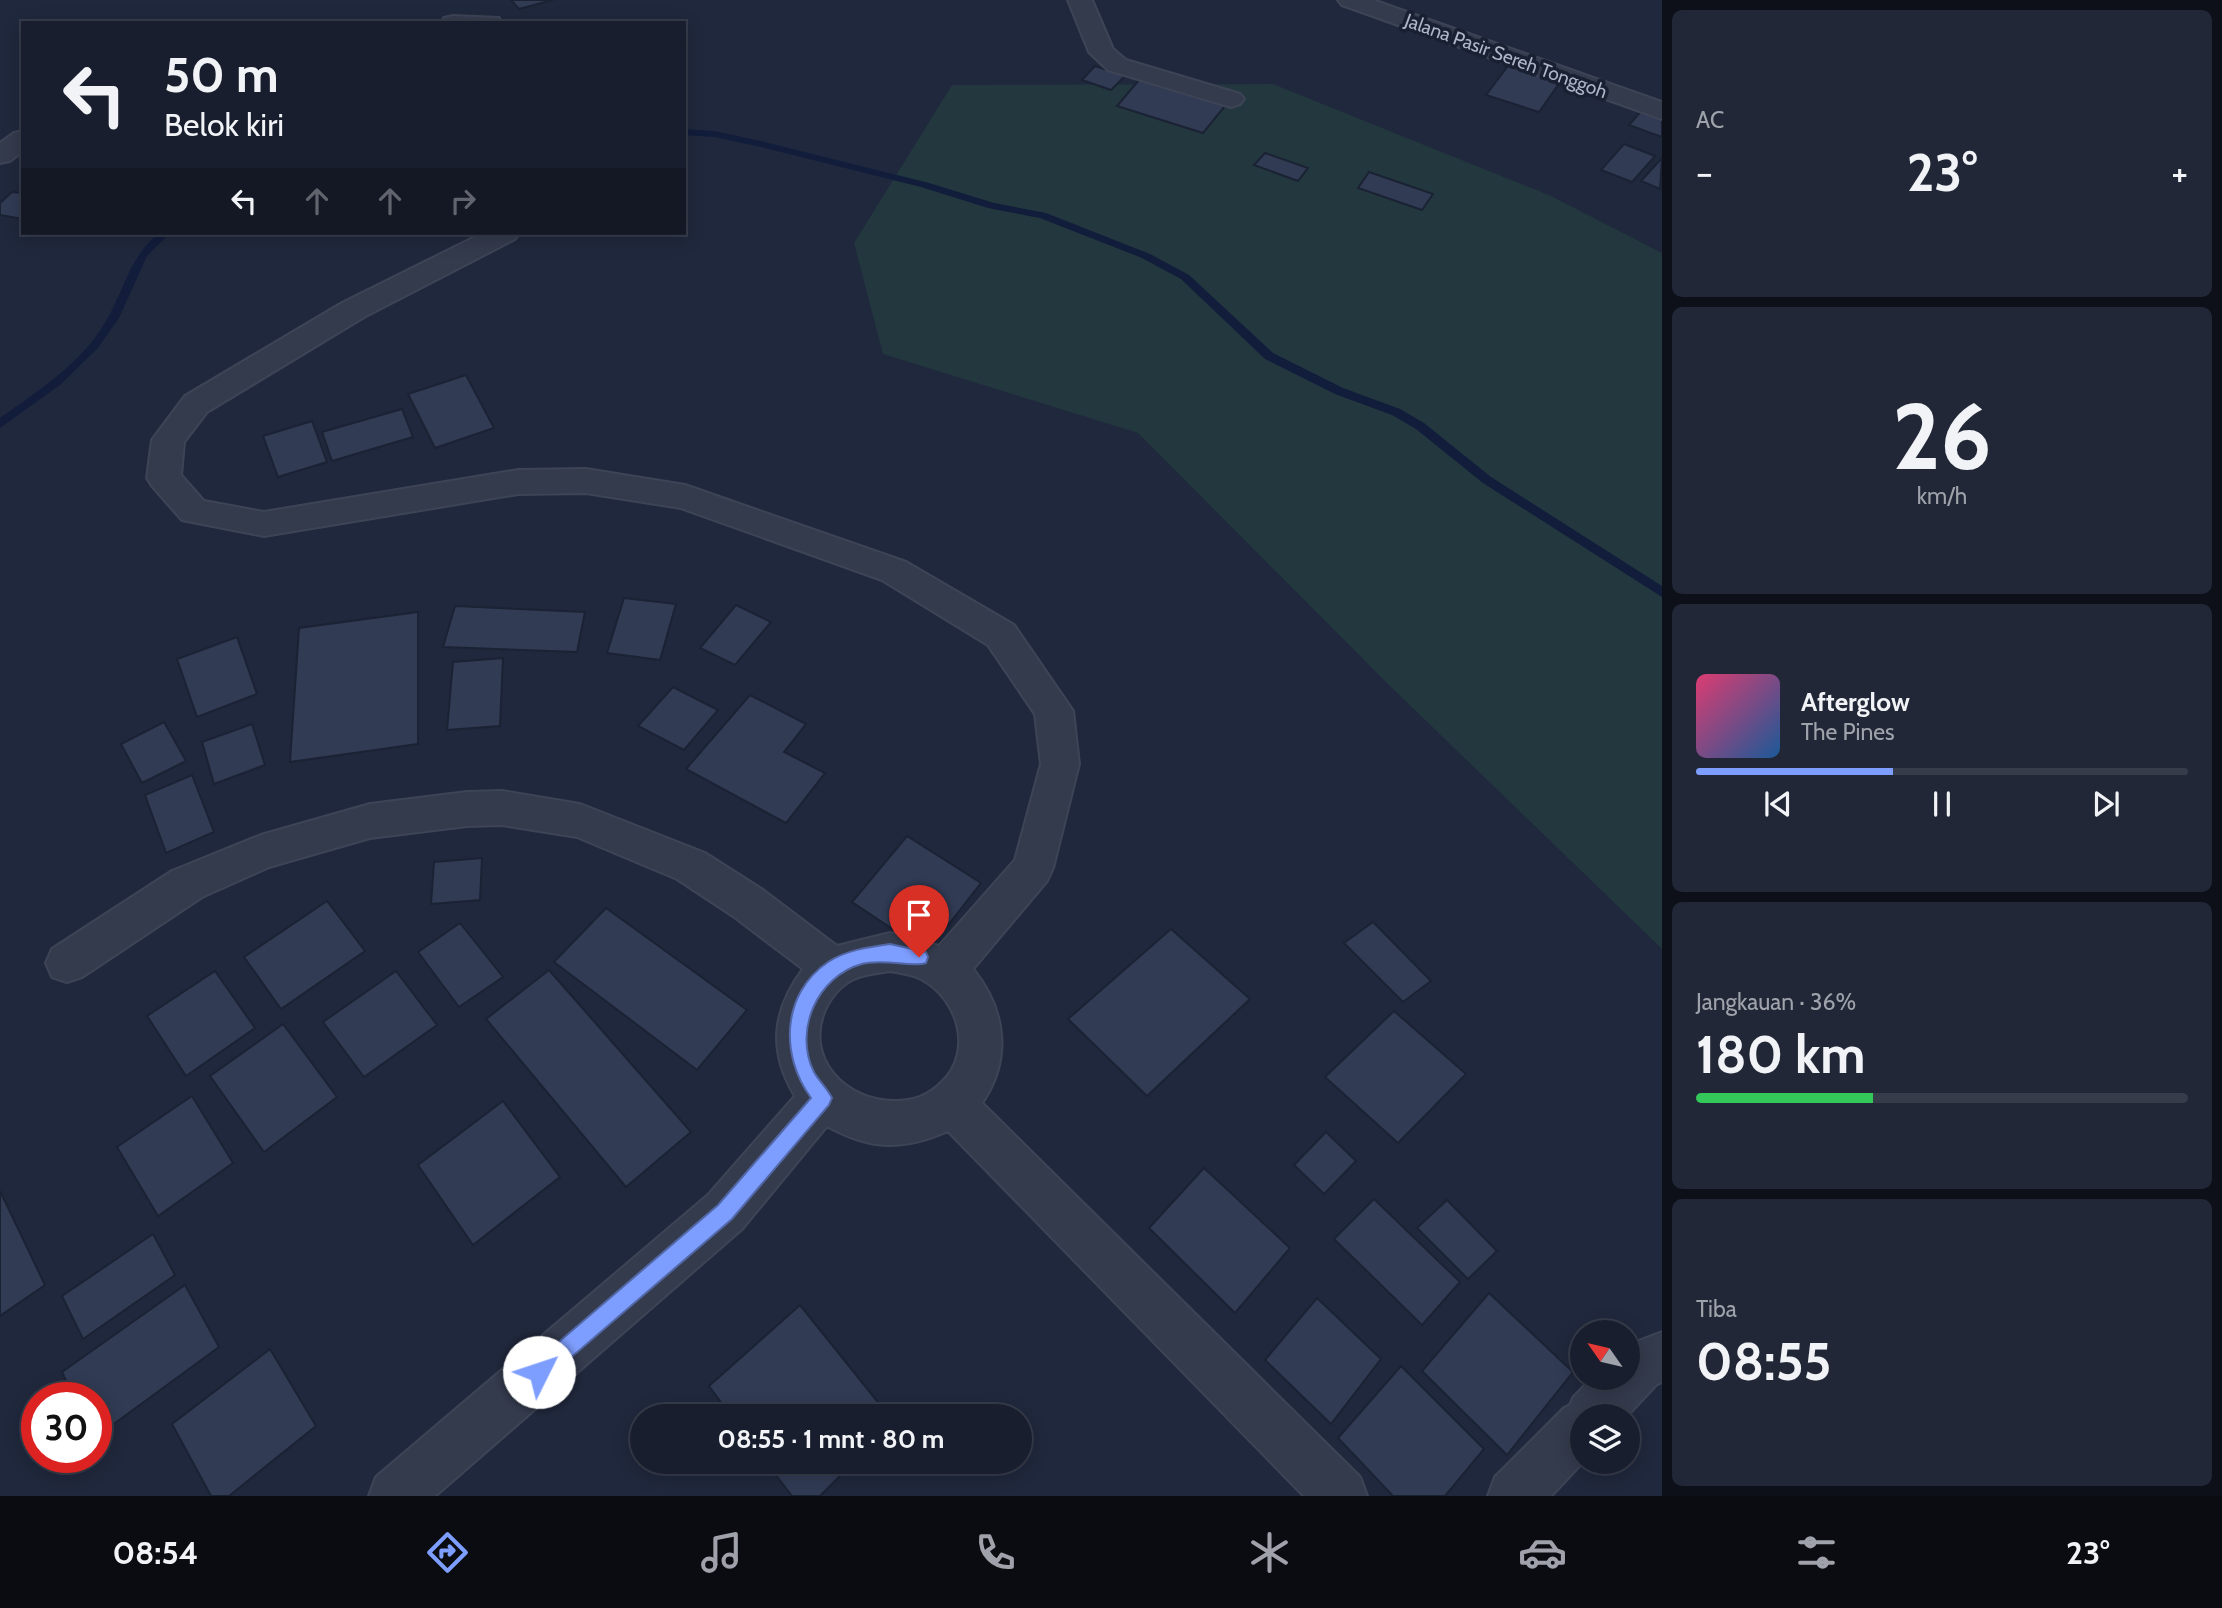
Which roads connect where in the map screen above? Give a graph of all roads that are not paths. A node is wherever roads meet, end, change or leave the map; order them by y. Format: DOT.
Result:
graph roads {
  1 [pos="473,0"];
  2 [pos="1080,0"];
  3 [pos="1349,0"];
  4 [pos="486,21"];
  5 [pos="1231,99"];
  6 [pos="1662,111"];
  7 [pos="21,140"];
  8 [pos="0,155"];
  9 [pos="501,235"];
  10 [pos="67,963"];
  11 [pos="834,968"];
  12 [pos="945,971"];
  13 [pos="822,1098"];
  14 [pos="952,1104"];
  15 [pos="1662,1357"];
  16 [pos="1603,1404"];
  17 [pos="1570,1438"];
  18 [pos="395,1496"];
  19 [pos="1341,1496"];
  20 [pos="1514,1496"];
  1 -- 4 [label="street"];
  2 -- 5 [label="street"];
  3 -- 6 [label="street, Jalana Pasir Sereh Tonggoh"];
  7 -- 8 [label="street"];
  9 -- 12 [label="street"];
  10 -- 11 [label="street"];
  11 -- 12 [label="street"];
  11 -- 13 [label="street"];
  12 -- 14 [label="street"];
  13 -- 14 [label="street"];
  13 -- 18 [label="street"];
  14 -- 19 [label="street"];
  15 -- 16 [label="street"];
  17 -- 20 [label="street"];
}
